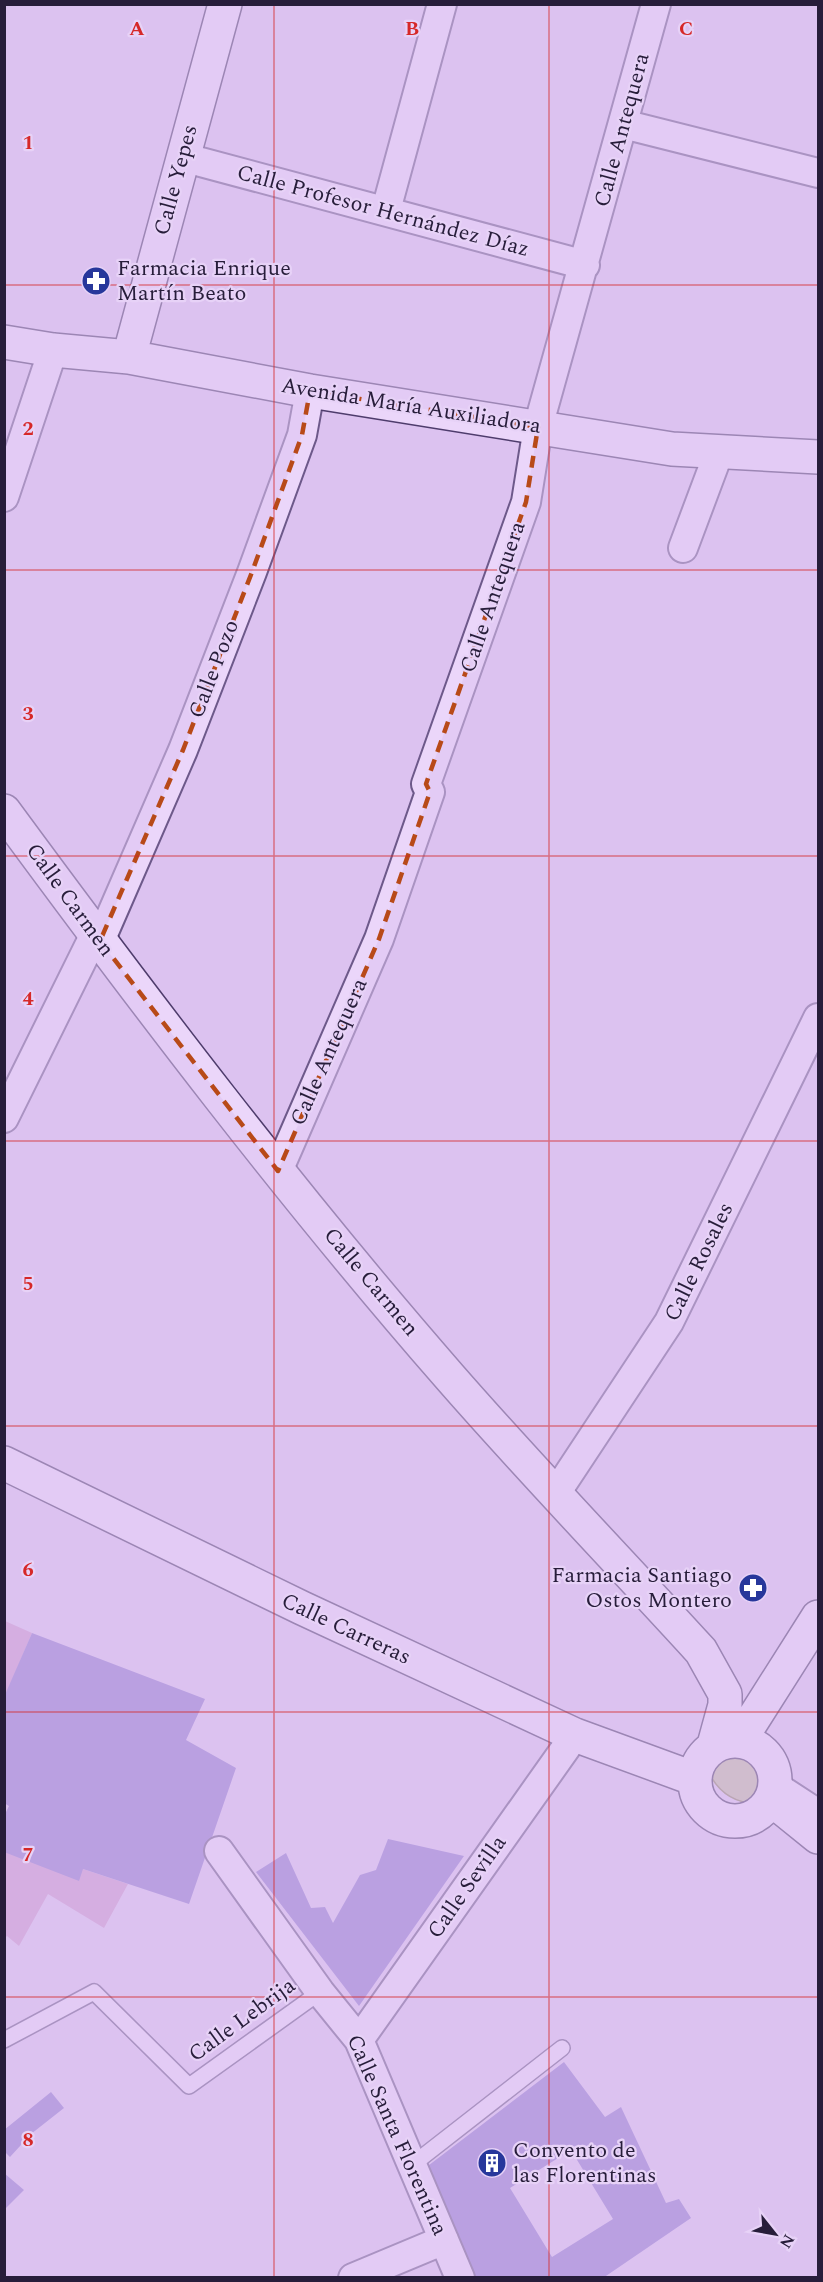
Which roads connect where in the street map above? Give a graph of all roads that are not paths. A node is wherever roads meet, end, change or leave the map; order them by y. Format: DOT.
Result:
graph roads {
  1 [pos="225,4"];
  2 [pos="442,4"];
  3 [pos="656,4"];
  4 [pos="623,124"];
  5 [pos="182,157"];
  6 [pos="819,173"];
  7 [pos="386,210"];
  8 [pos="585,265"];
  9 [pos="4,342"];
  10 [pos="53,350"];
  11 [pos="129,357"];
  12 [pos="310,391"];
  13 [pos="538,428"];
  14 [pos="719,452"];
  15 [pos="819,457"];
  16 [pos="4,497"];
  17 [pos="683,548"];
  18 [pos="4,811"];
  19 [pos="97,938"];
  20 [pos="819,1018"];
  21 [pos="4,1118"];
  22 [pos="278,1171"];
  23 [pos="4,1463"];
  24 [pos="556,1493"];
  25 [pos="819,1617"];
  26 [pos="575,1735"];
  27 [pos="727,1743"];
  28 [pos="695,1779"];
  29 [pos="773,1793"];
  30 [pos="819,1814"];
  31 [pos="819,1837"];
  32 [pos="219,1851"];
  33 [pos="320,1992"];
  34 [pos="4,2040"];
  35 [pos="359,2040"];
  36 [pos="562,2048"];
  37 [pos="412,2164"];
  38 [pos="444,2240"];
  39 [pos="352,2277"];
  40 [pos="460,2277"];
  1 -- 5 [label="street, Calle Yepes"];
  2 -- 7 [label="street"];
  3 -- 4 [label="street, Calle Antequera"];
  4 -- 6 [label="street"];
  4 -- 8 [label="street, Calle Antequera"];
  5 -- 7 [label="street, Calle Profesor Hernández Díaz"];
  5 -- 11 [label="street, Calle Yepes"];
  7 -- 8 [label="street, Calle Profesor Hernández Díaz"];
  8 -- 13 [label="street, Calle Antequera"];
  9 -- 10 [label="street, Avenida María Auxiliadora"];
  10 -- 11 [label="street, Avenida María Auxiliadora"];
  10 -- 16 [label="street"];
  11 -- 12 [label="street, Avenida María Auxiliadora"];
  12 -- 13 [label="street, Avenida María Auxiliadora"];
  12 -- 19 [label="street, Calle Pozo"];
  13 -- 14 [label="street, Avenida María Auxiliadora"];
  13 -- 22 [label="street, Calle Antequera"];
  14 -- 15 [label="street, Avenida María Auxiliadora"];
  14 -- 17 [label="street"];
  18 -- 19 [label="street, Calle Carmen"];
  19 -- 21 [label="street, Calle Pozo"];
  19 -- 22 [label="street, Calle Carmen"];
  20 -- 24 [label="street, Calle Rosales"];
  22 -- 24 [label="street, Calle Carmen"];
  23 -- 26 [label="street, Calle Carreras"];
  24 -- 27 [label="street, Calle Carmen"];
  25 -- 27 [label="street"];
  26 -- 28 [label="street, Calle Carreras"];
  26 -- 35 [label="street, Calle Sevilla"];
  27 -- 28 [label="street"];
  27 -- 29 [label="street"];
  28 -- 29 [label="street"];
  29 -- 30 [label="street"];
  29 -- 31 [label="street"];
  32 -- 33 [label="street, Calle Santa Florentina"];
  33 -- 34 [label="lane, Calle Lebrija"];
  33 -- 35 [label="street, Calle Santa Florentina"];
  35 -- 37 [label="street, Calle Santa Florentina"];
  36 -- 37 [label="lane"];
  37 -- 38 [label="street, Calle Santa Florentina"];
  38 -- 39 [label="street"];
  38 -- 40 [label="street, Calle Santa Florentina"];
}
